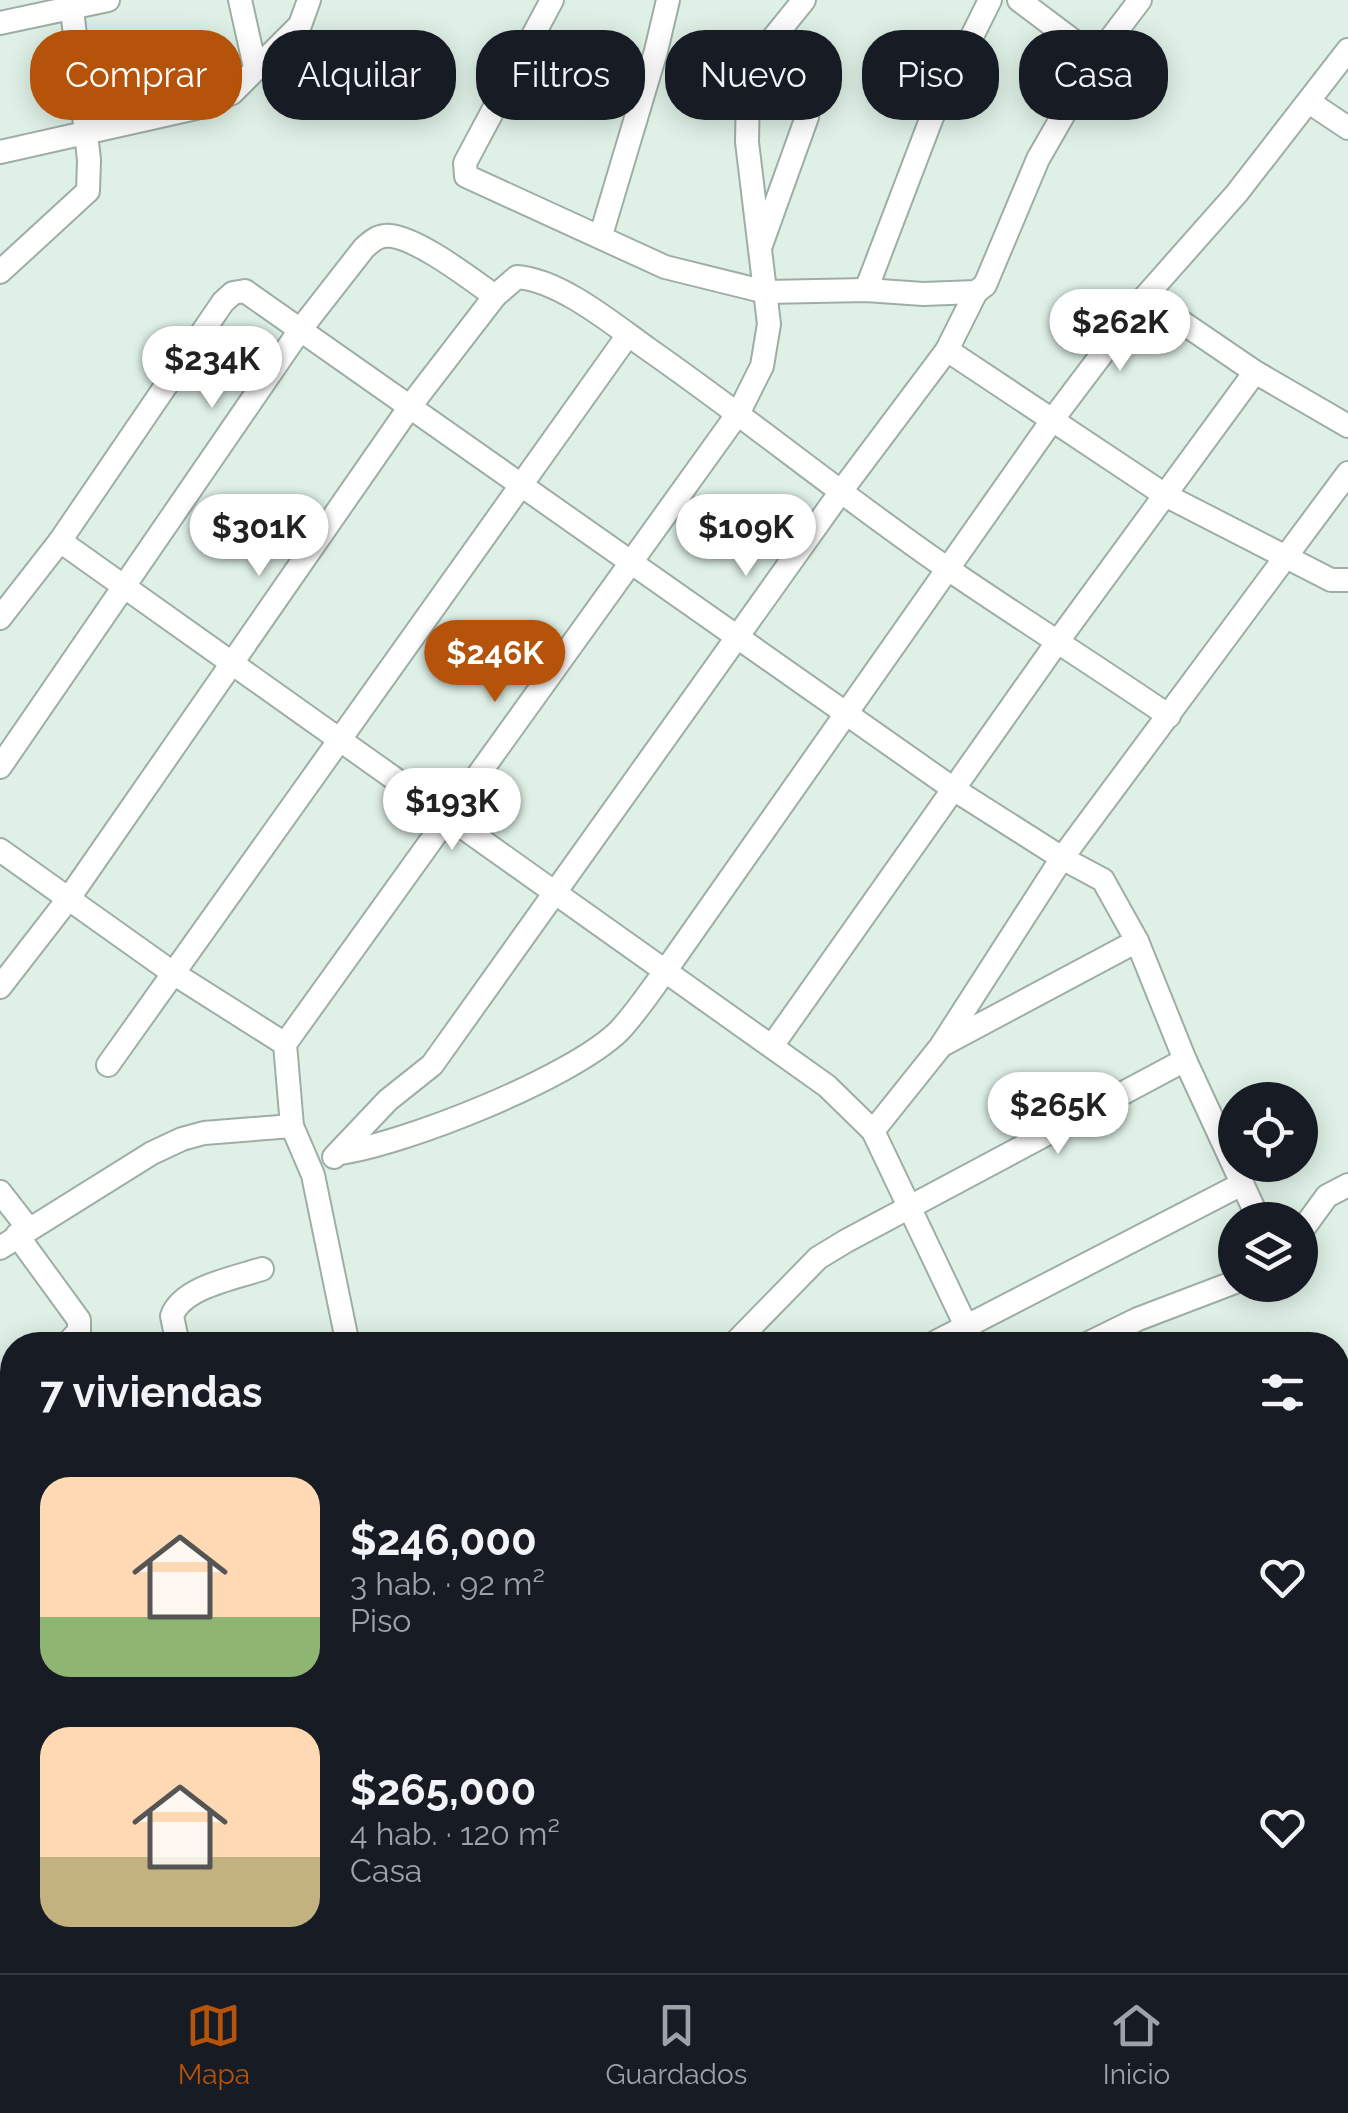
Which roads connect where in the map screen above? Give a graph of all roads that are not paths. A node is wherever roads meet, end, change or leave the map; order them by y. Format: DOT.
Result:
graph roads {
  1 [pos="108,0"];
  2 [pos="240,0"];
  3 [pos="308,0"];
  4 [pos="552,0"];
  5 [pos="668,0"];
  6 [pos="804,0"];
  7 [pos="990,0"];
  8 [pos="1018,0"];
  9 [pos="1140,0"];
  10 [pos="72,9"];
  11 [pos="0,24"];
  12 [pos="1058,30"];
  13 [pos="1117,30"];
  14 [pos="1348,50"];
  15 [pos="255,67"];
  16 [pos="1309,102"];
  17 [pos="806,120"];
  18 [pos="1060,120"];
  19 [pos="1348,128"];
  20 [pos="85,132"];
  21 [pos="0,152"];
  22 [pos="600,235"];
  23 [pos="760,247"];
  24 [pos="0,272"];
  25 [pos="866,290"];
  26 [pos="766,292"];
  27 [pos="976,292"];
  28 [pos="496,296"];
  29 [pos="1144,298"];
  30 [pos="300,330"];
  31 [pos="628,335"];
  32 [pos="947,350"];
  33 [pos="1255,372"];
  34 [pos="410,405"];
  35 [pos="739,412"];
  36 [pos="1053,419"];
  37 [pos="1348,426"];
  38 [pos="1348,473"];
  39 [pos="522,484"];
  40 [pos="842,490"];
  41 [pos="1165,495"];
  42 [pos="60,541"];
  43 [pos="1285,557"];
  44 [pos="632,562"];
  45 [pos="946,568"];
  46 [pos="1348,580"];
  47 [pos="124,589"];
  48 [pos="0,618"];
  49 [pos="737,637"];
  50 [pos="1058,641"];
  51 [pos="230,663"];
  52 [pos="845,714"];
  53 [pos="1170,716"];
  54 [pos="342,740"];
  55 [pos="0,767"];
  56 [pos="955,790"];
  57 [pos="448,818"];
  58 [pos="0,850"];
  59 [pos="1062,858"];
  60 [pos="558,892"];
  61 [pos="70,898"];
  62 [pos="1137,940"];
  63 [pos="666,970"];
  64 [pos="173,973"];
  65 [pos="0,987"];
  66 [pos="284,1044"];
  67 [pos="772,1046"];
  68 [pos="940,1046"];
  69 [pos="1184,1060"];
  70 [pos="108,1065"];
  71 [pos="292,1126"];
  72 [pos="873,1131"];
  73 [pos="338,1153"];
  74 [pos="313,1175"];
  75 [pos="1242,1184"];
  76 [pos="1348,1185"];
  77 [pos="0,1192"];
  78 [pos="1250,1202"];
  79 [pos="908,1207"];
  80 [pos="1318,1208"];
  81 [pos="15,1237"];
  82 [pos="262,1269"];
  83 [pos="1218,1289"];
  84 [pos="78,1332"];
  85 [pos="175,1332"];
  86 [pos="345,1332"];
  87 [pos="746,1332"];
  88 [pos="969,1332"];
  89 [pos="975,1332"];
  90 [pos="1112,1332"];
  1 -- 10 [label="street"];
  2 -- 15 [label="street"];
  3 -- 15 [label="street"];
  4 -- 22 [label="street"];
  5 -- 22 [label="street"];
  6 -- 23 [label="street"];
  7 -- 25 [label="street"];
  8 -- 12 [label="street"];
  9 -- 13 [label="street"];
  10 -- 11 [label="street"];
  10 -- 20 [label="street"];
  14 -- 16 [label="street"];
  15 -- 20 [label="street"];
  16 -- 19 [label="street"];
  16 -- 29 [label="street"];
  17 -- 23 [label="street"];
  18 -- 27 [label="street"];
  20 -- 21 [label="street"];
  20 -- 24 [label="street"];
  22 -- 26 [label="street"];
  23 -- 26 [label="street"];
  25 -- 26 [label="street"];
  25 -- 27 [label="street"];
  26 -- 35 [label="street"];
  27 -- 32 [label="street"];
  28 -- 30 [label="street"];
  28 -- 31 [label="street"];
  28 -- 34 [label="street"];
  29 -- 33 [label="street"];
  29 -- 36 [label="street"];
  30 -- 34 [label="street"];
  30 -- 42 [label="street"];
  30 -- 47 [label="street"];
  31 -- 35 [label="street"];
  31 -- 39 [label="street"];
  32 -- 36 [label="street"];
  32 -- 40 [label="street"];
  33 -- 37 [label="street"];
  33 -- 41 [label="street"];
  34 -- 39 [label="street"];
  34 -- 51 [label="street"];
  35 -- 40 [label="street"];
  35 -- 44 [label="street"];
  36 -- 41 [label="street"];
  36 -- 45 [label="street"];
  38 -- 43 [label="street"];
  39 -- 44 [label="street"];
  39 -- 54 [label="street"];
  40 -- 45 [label="street"];
  40 -- 49 [label="street"];
  41 -- 43 [label="street"];
  41 -- 50 [label="street"];
  42 -- 47 [label="street"];
  42 -- 48 [label="street"];
  43 -- 46 [label="street"];
  43 -- 53 [label="street"];
  44 -- 49 [label="street"];
  44 -- 57 [label="street"];
  45 -- 50 [label="street"];
  45 -- 52 [label="street"];
  47 -- 51 [label="street"];
  47 -- 55 [label="street"];
  49 -- 52 [label="street"];
  49 -- 60 [label="street"];
  50 -- 53 [label="street"];
  50 -- 56 [label="street"];
  51 -- 54 [label="street"];
  51 -- 61 [label="street"];
  52 -- 56 [label="street"];
  52 -- 63 [label="street"];
  53 -- 59 [label="street"];
  54 -- 57 [label="street"];
  54 -- 64 [label="street"];
  56 -- 59 [label="street"];
  56 -- 67 [label="street"];
  57 -- 60 [label="street"];
  57 -- 66 [label="street"];
  58 -- 61 [label="street"];
  59 -- 62 [label="street"];
  59 -- 68 [label="street"];
  60 -- 63 [label="street"];
  60 -- 73 [label="street"];
  61 -- 64 [label="street"];
  61 -- 65 [label="street"];
  62 -- 68 [label="street"];
  62 -- 69 [label="street"];
  63 -- 67 [label="street"];
  63 -- 73 [label="street"];
  64 -- 66 [label="street"];
  64 -- 70 [label="street"];
  66 -- 71 [label="street"];
  67 -- 72 [label="street"];
  68 -- 72 [label="street"];
  69 -- 75 [label="street"];
  69 -- 79 [label="street"];
  71 -- 74 [label="street"];
  71 -- 81 [label="street"];
  72 -- 79 [label="street"];
  73 -- 74 [label="street"];
  74 -- 86 [label="street"];
  75 -- 78 [label="street"];
  75 -- 89 [label="street"];
  76 -- 80 [label="street"];
  77 -- 81 [label="street"];
  79 -- 87 [label="street"];
  79 -- 88 [label="street"];
  81 -- 84 [label="street"];
  82 -- 85 [label="street"];
  83 -- 90 [label="street"];
}
